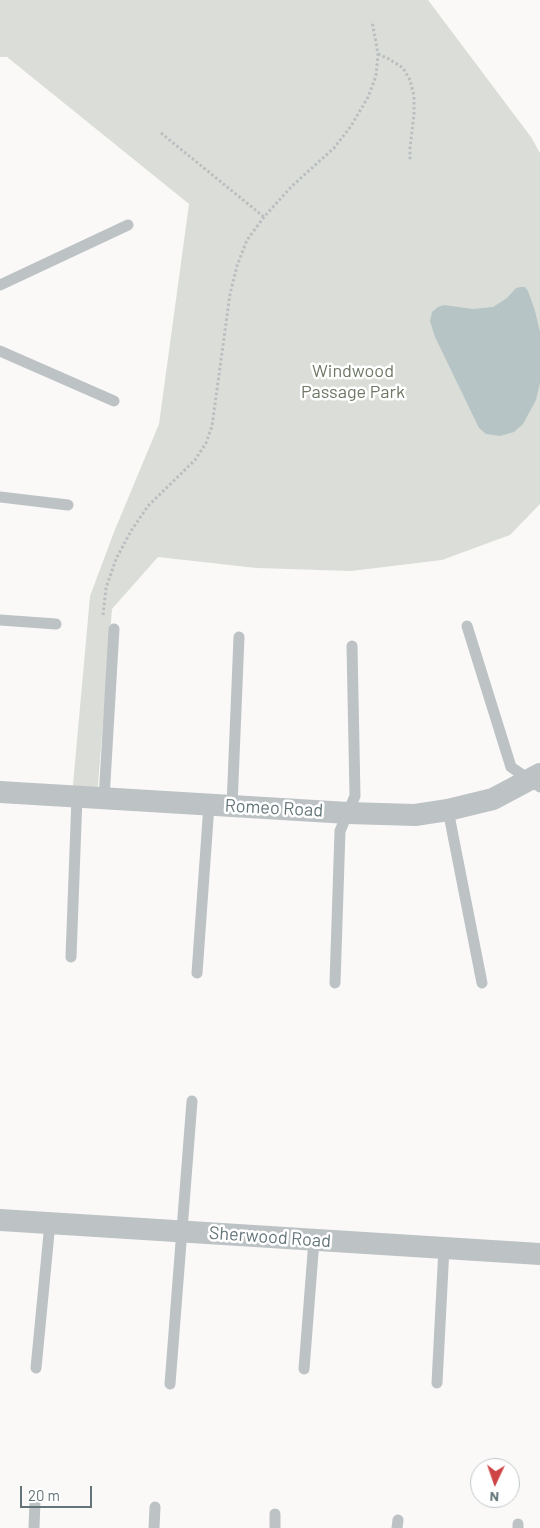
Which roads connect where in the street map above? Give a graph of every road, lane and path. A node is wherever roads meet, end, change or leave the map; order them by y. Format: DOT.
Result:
graph roads {
  1 [pos="372,21"];
  2 [pos="378,54"];
  3 [pos="161,133"];
  4 [pos="410,161"];
  5 [pos="264,217"];
  6 [pos="128,224"];
  7 [pos="0,285"];
  8 [pos="0,351"];
  9 [pos="114,401"];
  10 [pos="0,497"];
  11 [pos="68,505"];
  12 [pos="0,620"];
  13 [pos="102,621"];
  14 [pos="56,624"];
  15 [pos="467,626"];
  16 [pos="114,629"];
  17 [pos="239,637"];
  18 [pos="352,646"];
  19 [pos="537,781"];
  20 [pos="0,792"];
  21 [pos="77,797"];
  22 [pos="104,799"];
  23 [pos="208,805"];
  24 [pos="232,806"];
  25 [pos="448,810"];
  26 [pos="348,813"];
  27 [pos="70,957"];
  28 [pos="197,973"];
  29 [pos="335,983"];
  30 [pos="482,983"];
  31 [pos="192,1101"];
  32 [pos="0,1220"];
  33 [pos="50,1223"];
  34 [pos="182,1232"];
  35 [pos="314,1240"];
  36 [pos="444,1248"];
  37 [pos="540,1254"];
  38 [pos="36,1368"];
  39 [pos="304,1369"];
  40 [pos="437,1383"];
  41 [pos="170,1384"];
  42 [pos="36,1501"];
  43 [pos="155,1507"];
  44 [pos="275,1514"];
  45 [pos="34,1528"];
  46 [pos="154,1528"];
  47 [pos="275,1528"];
  1 -- 2 [label="path"];
  2 -- 4 [label="path"];
  2 -- 5 [label="path"];
  3 -- 5 [label="path"];
  5 -- 13 [label="path"];
  6 -- 7 [label="lane"];
  8 -- 9 [label="lane"];
  10 -- 11 [label="lane"];
  12 -- 14 [label="lane"];
  15 -- 19 [label="lane"];
  16 -- 22 [label="lane"];
  17 -- 24 [label="lane"];
  18 -- 26 [label="lane"];
  19 -- 25 [label="street, Romeo Road"];
  20 -- 21 [label="street, Romeo Road"];
  21 -- 22 [label="street, Romeo Road"];
  21 -- 27 [label="lane"];
  22 -- 23 [label="street, Romeo Road"];
  23 -- 24 [label="street, Romeo Road"];
  23 -- 28 [label="lane"];
  24 -- 26 [label="street, Romeo Road"];
  25 -- 26 [label="street, Romeo Road"];
  25 -- 30 [label="lane"];
  26 -- 29 [label="lane"];
  31 -- 34 [label="lane"];
  32 -- 33 [label="street, Sherwood Road"];
  33 -- 34 [label="street, Sherwood Road"];
  33 -- 38 [label="lane"];
  34 -- 35 [label="street, Sherwood Road"];
  34 -- 41 [label="lane"];
  35 -- 36 [label="street, Sherwood Road"];
  35 -- 39 [label="lane"];
  36 -- 37 [label="street, Sherwood Road"];
  36 -- 40 [label="lane"];
  42 -- 45 [label="lane"];
  43 -- 46 [label="lane"];
  44 -- 47 [label="lane"];
}
